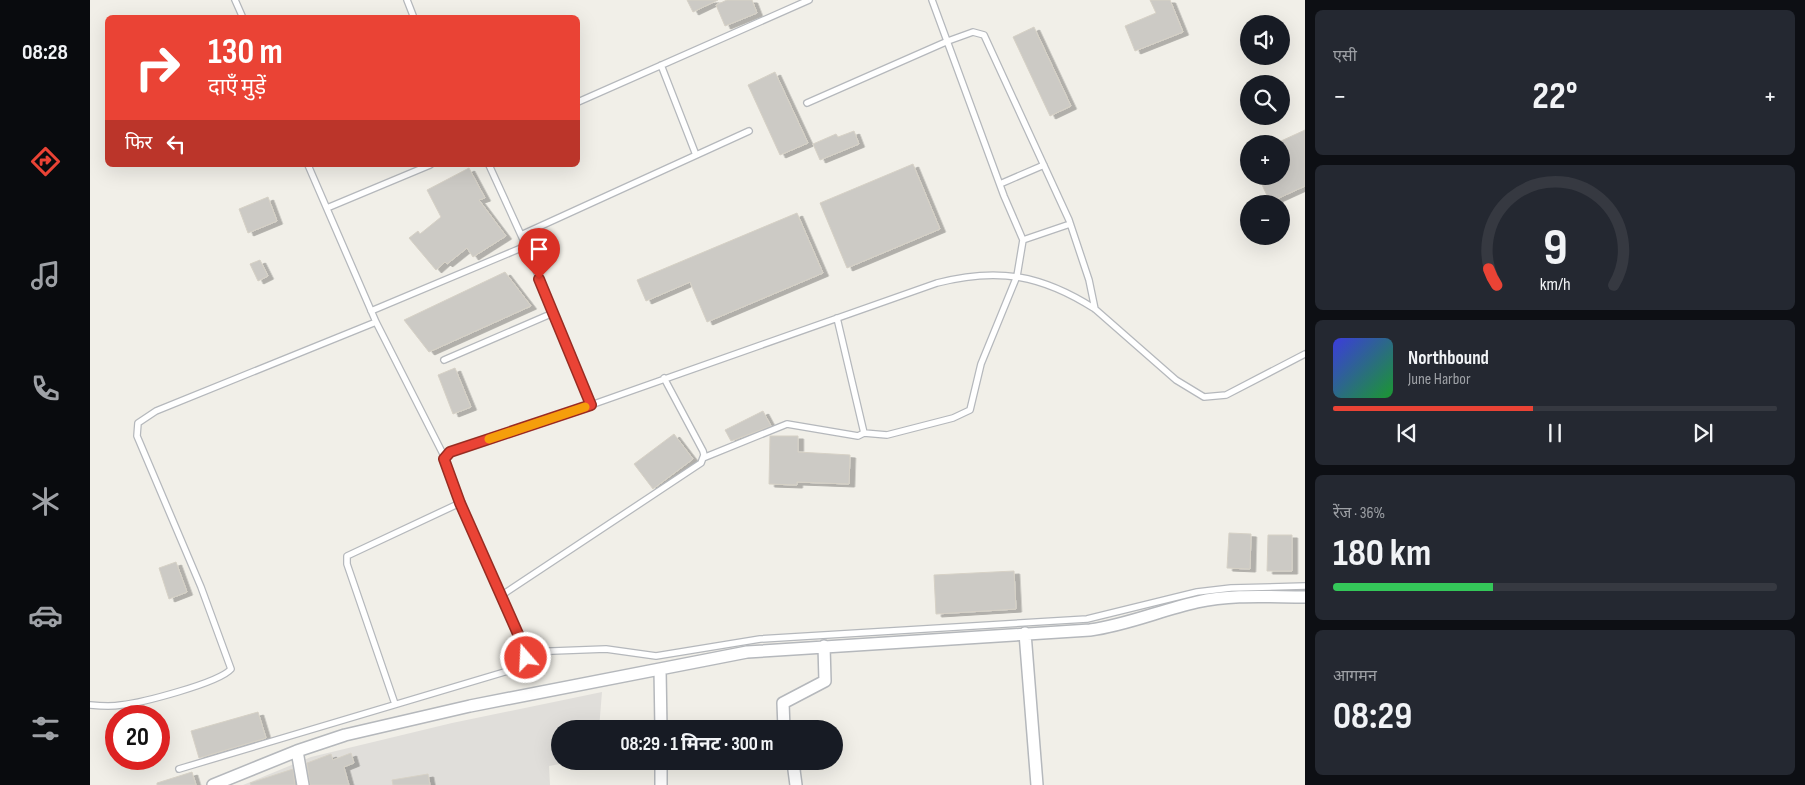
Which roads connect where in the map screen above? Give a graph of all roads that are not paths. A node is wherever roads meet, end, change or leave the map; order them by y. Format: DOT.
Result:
graph roads {
  1 [pos="235,0"];
  2 [pos="407,0"];
  3 [pos="809,0"];
  4 [pos="932,0"];
  5 [pos="242,15"];
  6 [pos="411,15"];
  7 [pos="948,41"];
  8 [pos="661,65"];
  9 [pos="580,101"];
  10 [pos="807,103"];
  11 [pos="749,131"];
  12 [pos="696,155"];
  13 [pos="1044,166"];
  14 [pos="309,167"];
  15 [pos="425,167"];
  16 [pos="489,167"];
  17 [pos="1000,184"];
  18 [pos="327,208"];
  19 [pos="1070,224"];
  20 [pos="521,235"];
  21 [pos="1023,240"];
  22 [pos="526,246"];
  23 [pos="1017,276"];
  24 [pos="1095,309"];
  25 [pos="371,311"];
  26 [pos="553,313"];
  27 [pos="837,318"];
  28 [pos="376,322"];
  29 [pos="1305,354"];
  30 [pos="444,360"];
  31 [pos="664,378"];
  32 [pos="591,405"];
  33 [pos="864,433"];
  34 [pos="444,456"];
  35 [pos="704,458"];
  36 [pos="460,503"];
  37 [pos="1305,586"];
  38 [pos="502,595"];
  39 [pos="1305,597"];
  40 [pos="1025,633"];
  41 [pos="824,646"];
  42 [pos="526,652"];
  43 [pos="660,669"];
  44 [pos="395,704"];
  45 [pos="90,706"];
  46 [pos="660,720"];
  47 [pos="784,720"];
  48 [pos="297,752"];
  49 [pos="179,769"];
  50 [pos="661,770"];
  51 [pos="794,770"];
  52 [pos="228,782"];
  53 [pos="213,785"];
  54 [pos="303,785"];
  55 [pos="661,785"];
  56 [pos="796,785"];
  57 [pos="1037,785"];
  1 -- 5 [label="lane"];
  2 -- 6 [label="lane"];
  3 -- 8 [label="lane"];
  4 -- 7 [label="lane"];
  7 -- 10 [label="lane"];
  7 -- 13 [label="lane"];
  7 -- 17 [label="lane"];
  8 -- 9 [label="lane"];
  8 -- 12 [label="lane"];
  11 -- 12 [label="lane"];
  12 -- 20 [label="lane"];
  13 -- 17 [label="lane"];
  13 -- 19 [label="lane"];
  14 -- 18 [label="lane"];
  15 -- 18 [label="lane"];
  16 -- 20 [label="lane"];
  17 -- 21 [label="lane"];
  18 -- 25 [label="lane"];
  19 -- 21 [label="lane"];
  19 -- 24 [label="lane"];
  20 -- 22 [label="lane"];
  21 -- 23 [label="lane"];
  22 -- 25 [label="lane"];
  22 -- 26 [label="lane"];
  23 -- 24 [label="lane"];
  23 -- 27 [label="lane"];
  23 -- 33 [label="lane"];
  24 -- 29 [label="lane"];
  25 -- 28 [label="lane"];
  26 -- 30 [label="lane"];
  26 -- 32 [label="lane"];
  27 -- 31 [label="lane"];
  27 -- 33 [label="lane"];
  28 -- 34 [label="lane"];
  28 -- 45 [label="lane"];
  31 -- 32 [label="lane"];
  31 -- 35 [label="lane"];
  32 -- 34 [label="lane"];
  33 -- 35 [label="lane"];
  34 -- 36 [label="lane"];
  35 -- 38 [label="lane"];
  36 -- 38 [label="lane"];
  36 -- 44 [label="lane"];
  37 -- 42 [label="lane"];
  38 -- 42 [label="lane"];
  39 -- 40 [label="street"];
  40 -- 41 [label="street"];
  40 -- 57 [label="street"];
  41 -- 43 [label="street"];
  41 -- 47 [label="street"];
  42 -- 44 [label="lane"];
  43 -- 46 [label="street"];
  43 -- 48 [label="street"];
  44 -- 49 [label="lane"];
  48 -- 52 [label="street"];
  48 -- 54 [label="street"];
  50 -- 55 [label="street"];
  51 -- 56 [label="street"];
  52 -- 53 [label="street"];
}
